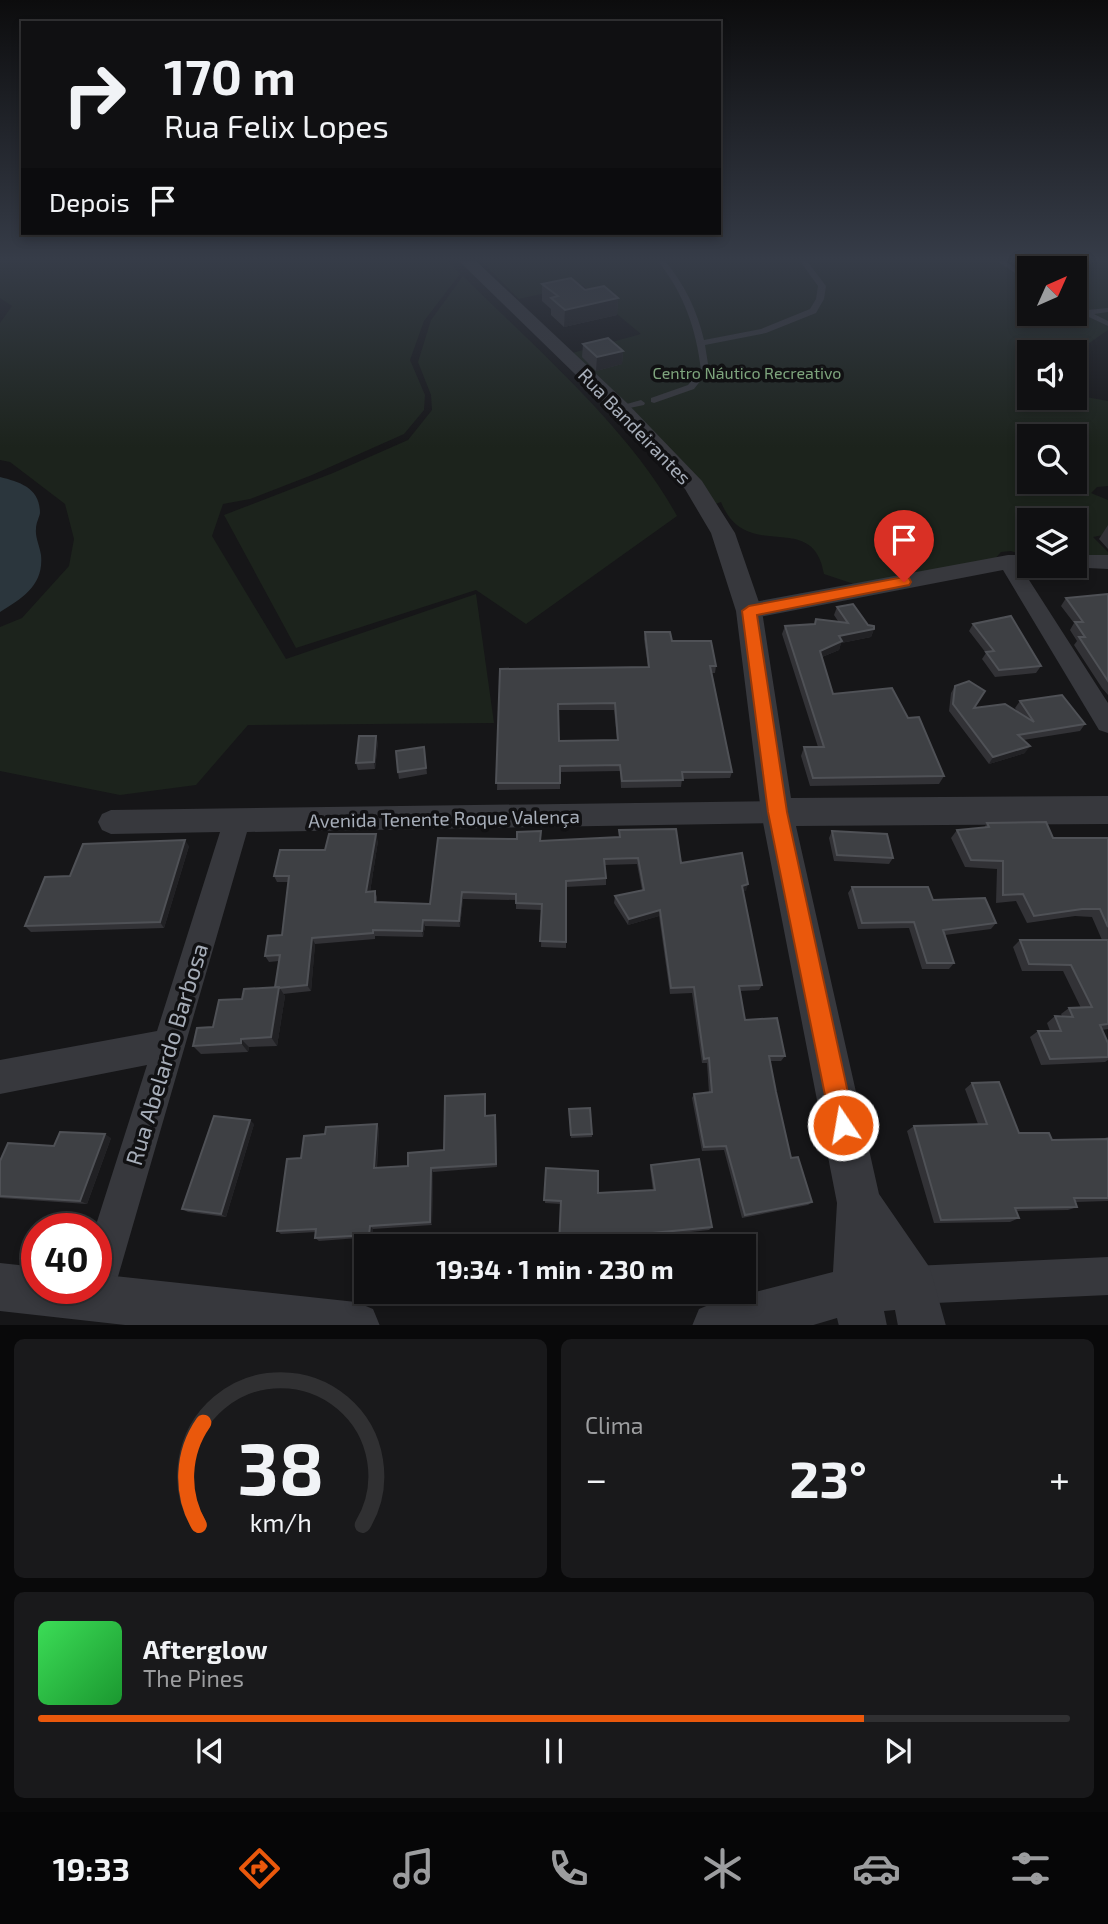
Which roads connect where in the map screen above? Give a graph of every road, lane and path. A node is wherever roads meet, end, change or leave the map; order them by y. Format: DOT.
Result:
graph roads {
  1 [pos="537,323"];
  2 [pos="695,323"];
  3 [pos="783,323"];
  4 [pos="702,343"];
  5 [pos="654,400"];
  6 [pos="1017,562"];
  7 [pos="1087,562"];
  8 [pos="1108,562"];
  9 [pos="1027,578"];
  10 [pos="749,611"];
  11 [pos="1108,723"];
  12 [pos="1108,810"];
  13 [pos="778,812"];
  14 [pos="111,821"];
  15 [pos="237,821"];
  16 [pos="169,1045"];
  17 [pos="0,1077"];
  18 [pos="859,1203"];
  19 [pos="112,1234"];
  20 [pos="1108,1276"];
  21 [pos="0,1287"];
  22 [pos="21,1288"];
  23 [pos="112,1294"];
  24 [pos="917,1305"];
  25 [pos="860,1308"];
  26 [pos="300,1323"];
  27 [pos="356,1325"];
  28 [pos="716,1325"];
  1 -- 10 [label="street, Rua Bandeirantes"];
  2 -- 4 [label="lane"];
  3 -- 4 [label="lane"];
  4 -- 5 [label="lane"];
  6 -- 10 [label="street"];
  7 -- 8 [label="street"];
  9 -- 11 [label="street"];
  10 -- 13 [label="street, Rua Bandeirantes"];
  12 -- 13 [label="street"];
  13 -- 15 [label="street, Avenida Tenente Roque Valença"];
  13 -- 18 [label="street, Rua Bandeirantes"];
  14 -- 15 [label="street, Avenida Tenente Roque Valença"];
  15 -- 16 [label="street, Rua Abelardo Barbosa"];
  16 -- 17 [label="street"];
  16 -- 19 [label="street, Rua Abelardo Barbosa"];
  18 -- 24 [label="street, Rua Bandeirantes"];
  18 -- 25 [label="street, Rua Bandeirantes"];
  20 -- 24 [label="street"];
  21 -- 22 [label="street"];
  23 -- 26 [label="street"];
  24 -- 25 [label="street"];
  25 -- 28 [label="street"];
  26 -- 27 [label="street"];
}
